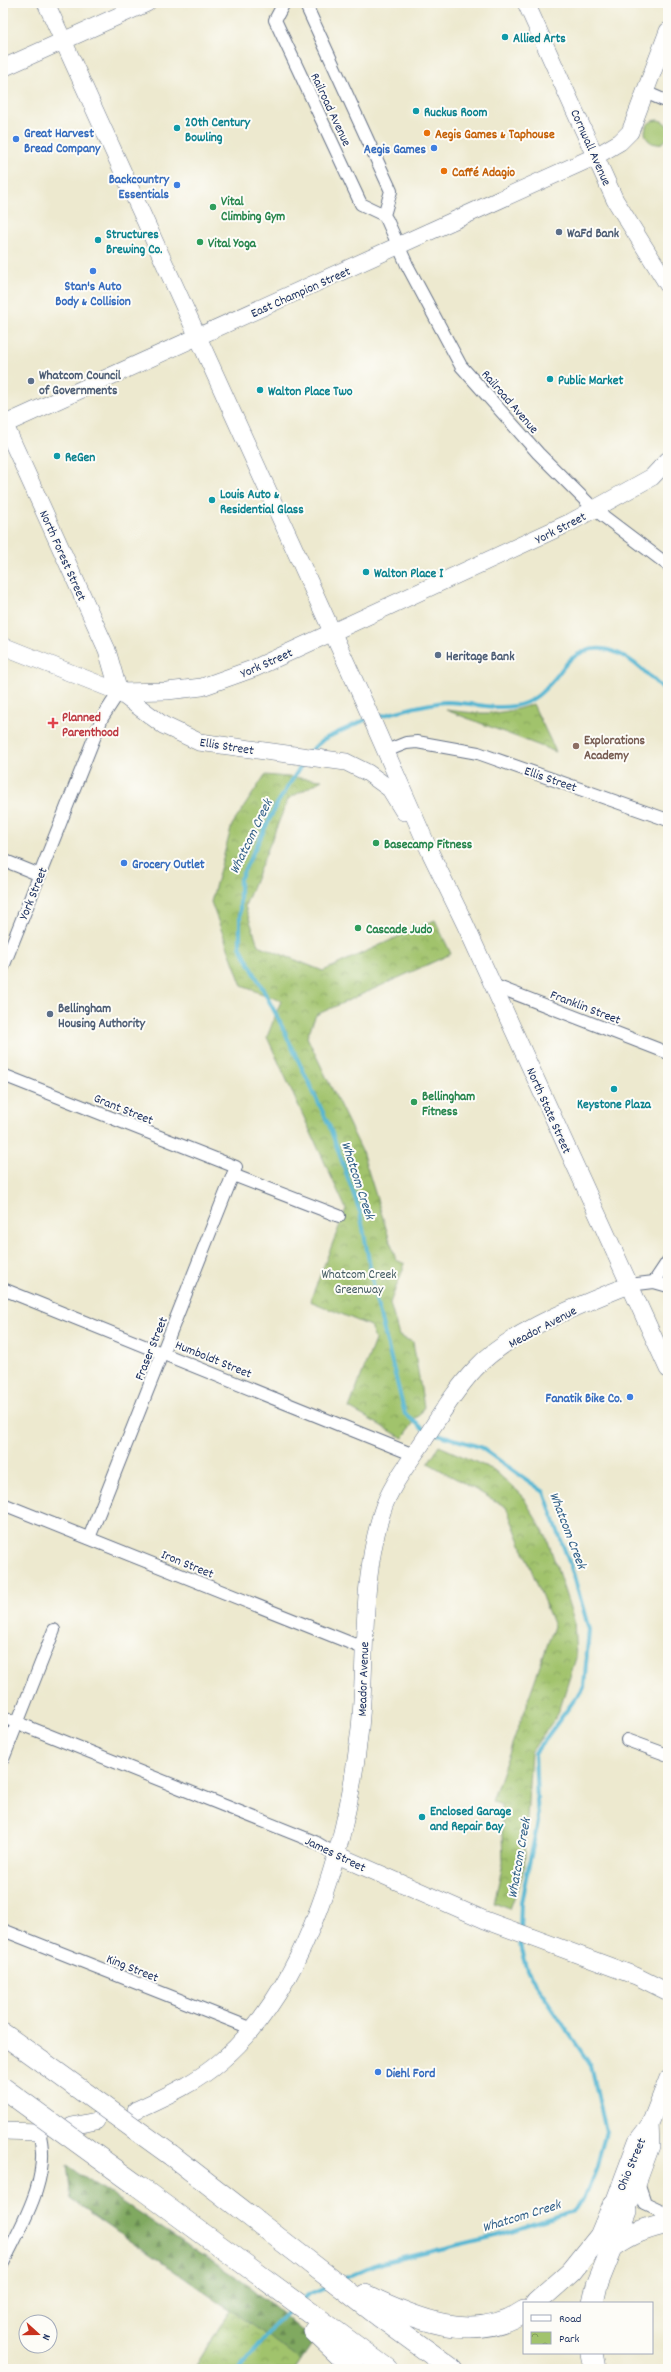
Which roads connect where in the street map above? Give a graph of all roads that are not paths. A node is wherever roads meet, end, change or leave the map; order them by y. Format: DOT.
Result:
graph roads {
  1 [pos="46,3"];
  2 [pos="147,3"];
  3 [pos="284,3"];
  4 [pos="305,3"];
  5 [pos="526,3"];
  6 [pos="668,31"];
  7 [pos="64,41"];
  8 [pos="3,68"];
  9 [pos="645,92"];
  10 [pos="668,102"];
  11 [pos="596,156"];
  12 [pos="384,215"];
  13 [pos="398,246"];
  14 [pos="668,285"];
  15 [pos="198,337"];
  16 [pos="4,423"];
  17 [pos="668,460"];
  18 [pos="594,510"];
  19 [pos="668,565"];
  20 [pos="332,631"];
  21 [pos="3,646"];
  22 [pos="118,692"];
  23 [pos="386,749"];
  24 [pos="668,820"];
  25 [pos="430,852"];
  26 [pos="3,860"];
  27 [pos="40,875"];
  28 [pos="3,967"];
  29 [pos="493,986"];
  30 [pos="668,1053"];
  31 [pos="3,1075"];
  32 [pos="234,1171"];
  33 [pos="339,1216"];
  34 [pos="668,1261"];
  35 [pos="654,1282"];
  36 [pos="629,1285"];
  37 [pos="668,1286"];
  38 [pos="3,1288"];
  39 [pos="163,1352"];
  40 [pos="668,1369"];
  41 [pos="414,1455"];
  42 [pos="3,1504"];
  43 [pos="90,1538"];
  44 [pos="54,1630"];
  45 [pos="363,1648"];
  46 [pos="3,1717"];
  47 [pos="17,1723"];
  48 [pos="627,1740"];
  49 [pos="668,1756"];
  50 [pos="3,1759"];
  51 [pos="337,1855"];
  52 [pos="3,1930"];
  53 [pos="668,1992"];
  54 [pos="253,2029"];
  55 [pos="3,2034"];
  56 [pos="668,2078"];
  57 [pos="3,2088"];
  58 [pos="136,2110"];
  59 [pos="96,2121"];
  60 [pos="650,2124"];
  61 [pos="72,2126"];
  62 [pos="3,2131"];
  63 [pos="39,2132"];
  64 [pos="638,2182"];
  65 [pos="620,2208"];
  66 [pos="668,2218"];
  67 [pos="668,2223"];
  68 [pos="611,2248"];
  69 [pos="3,2263"];
  70 [pos="537,2302"];
  71 [pos="593,2302"];
  72 [pos="523,2311"];
  73 [pos="384,2312"];
  74 [pos="591,2354"];
  75 [pos="361,2363"];
  76 [pos="387,2369"];
  77 [pos="452,2369"];
  78 [pos="594,2369"];
  1 -- 7 [label="street"];
  2 -- 7 [label="street"];
  3 -- 12 [label="street, Railroad Avenue"];
  4 -- 12 [label="street, Railroad Avenue"];
  5 -- 11 [label="street, Cornwall Avenue"];
  6 -- 9 [label="street, East Champion Street"];
  7 -- 8 [label="street"];
  7 -- 15 [label="street"];
  9 -- 10 [label="street"];
  9 -- 11 [label="street, East Champion Street"];
  11 -- 13 [label="street, East Champion Street"];
  11 -- 14 [label="street, Cornwall Avenue"];
  12 -- 13 [label="street, Railroad Avenue"];
  13 -- 15 [label="street, East Champion Street"];
  13 -- 18 [label="street, Railroad Avenue"];
  15 -- 16 [label="street, East Champion Street"];
  15 -- 20 [label="street"];
  16 -- 22 [label="street, North Forest Street"];
  17 -- 18 [label="street, York Street"];
  18 -- 19 [label="street, Railroad Avenue"];
  18 -- 20 [label="street, York Street"];
  20 -- 22 [label="street, York Street"];
  20 -- 23 [label="street"];
  21 -- 22 [label="street, Ellis Street"];
  22 -- 25 [label="street, Ellis Street"];
  22 -- 27 [label="street, York Street"];
  23 -- 24 [label="street, Ellis Street"];
  23 -- 25 [label="street"];
  25 -- 29 [label="street, North State Street"];
  26 -- 27 [label="street"];
  27 -- 28 [label="street, York Street"];
  29 -- 30 [label="street, Franklin Street"];
  29 -- 36 [label="street, North State Street"];
  31 -- 32 [label="street, Grant Street"];
  32 -- 33 [label="street, Grant Street"];
  32 -- 39 [label="street, Fraser Street"];
  34 -- 35 [label="street"];
  35 -- 36 [label="street"];
  35 -- 37 [label="street"];
  36 -- 40 [label="street, North State Street"];
  36 -- 41 [label="street, Meador Avenue"];
  38 -- 39 [label="street, Humboldt Street"];
  39 -- 41 [label="street, Humboldt Street"];
  39 -- 43 [label="street, Fraser Street"];
  41 -- 45 [label="street, Meador Avenue"];
  42 -- 43 [label="street, Iron Street"];
  43 -- 45 [label="street, Iron Street"];
  44 -- 47 [label="street"];
  45 -- 51 [label="street, Meador Avenue"];
  46 -- 47 [label="street, James Street"];
  47 -- 50 [label="street"];
  47 -- 51 [label="street, James Street"];
  48 -- 49 [label="street"];
  51 -- 53 [label="street, James Street"];
  51 -- 54 [label="street, Meador Avenue"];
  52 -- 54 [label="street, King Street"];
  54 -- 58 [label="street, Meador Avenue"];
  55 -- 73 [label="highway, bridge"];
  56 -- 60 [label="street, Ohio Street"];
  57 -- 75 [label="highway, bridge"];
  59 -- 61 [label="street"];
  60 -- 64 [label="street, Ohio Street"];
  60 -- 65 [label="street, Ohio Street"];
  62 -- 63 [label="street"];
  63 -- 69 [label="street"];
  64 -- 65 [label="street, Ohio Street"];
  64 -- 66 [label="street"];
  65 -- 68 [label="highway"];
  65 -- 70 [label="highway"];
  67 -- 68 [label="highway"];
  68 -- 71 [label="highway"];
  72 -- 73 [label="highway"];
  73 -- 77 [label="highway"];
  74 -- 78 [label="highway"];
  75 -- 76 [label="highway"];
}
